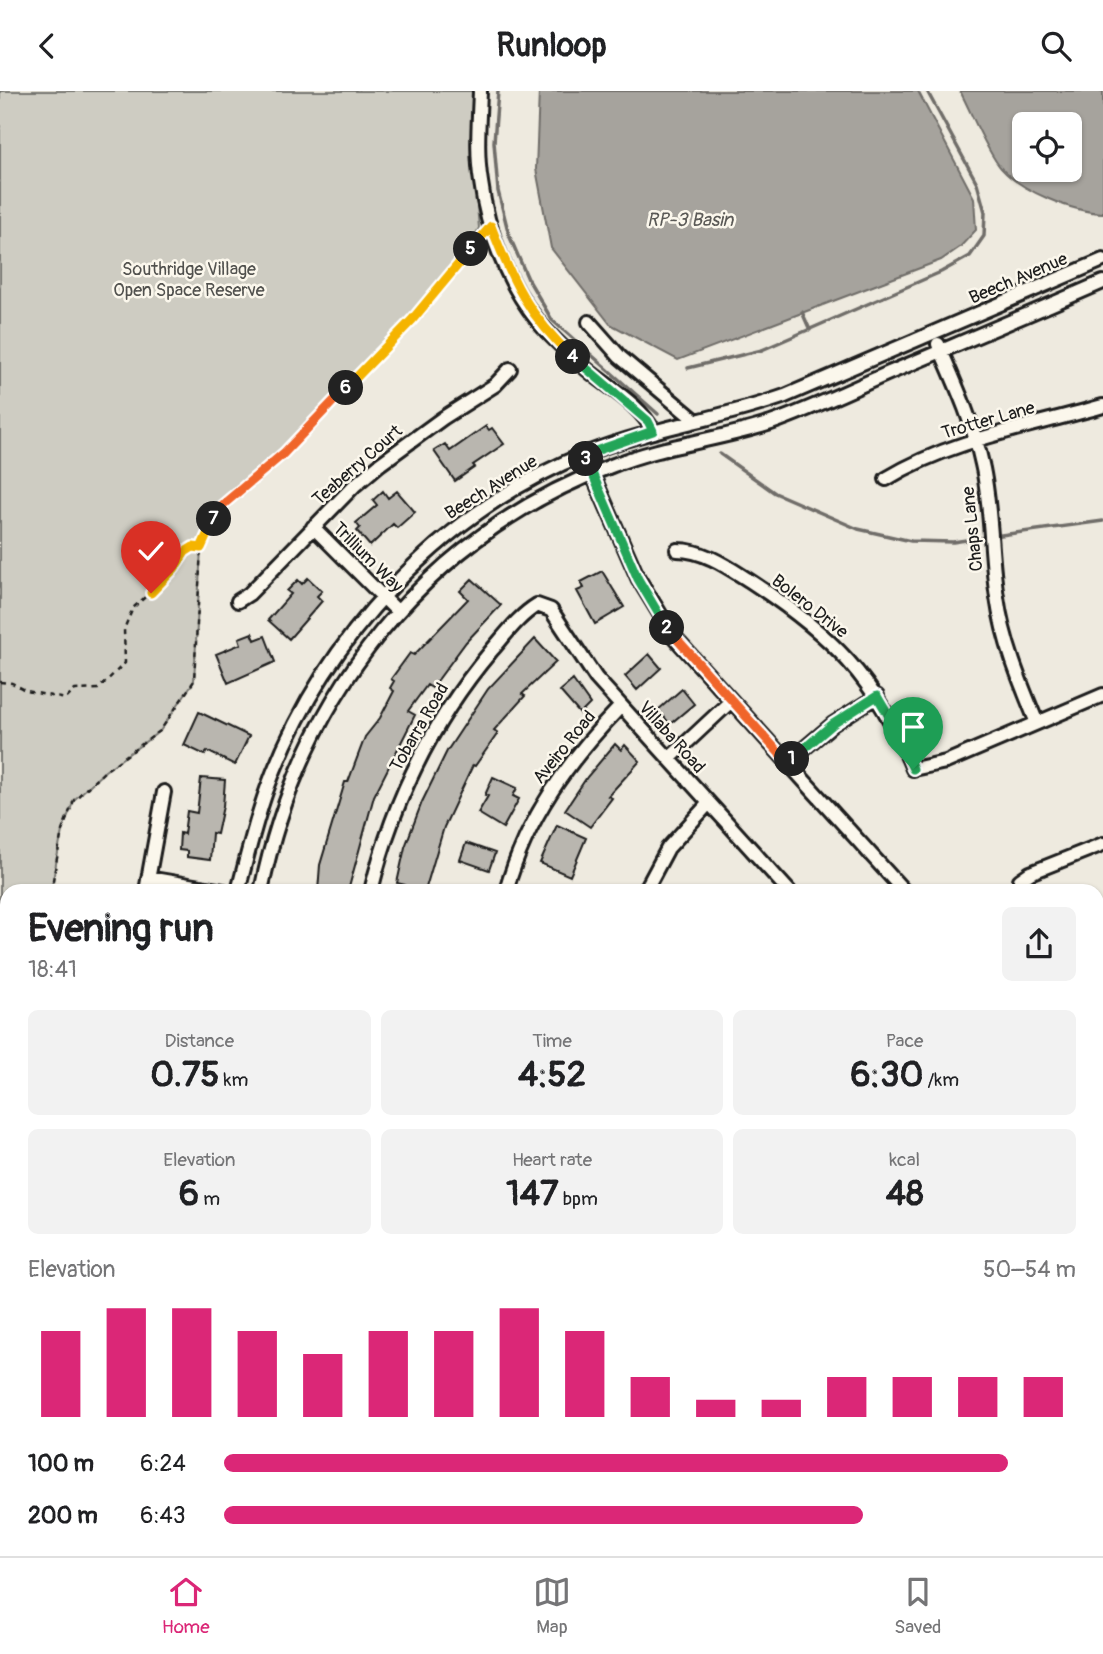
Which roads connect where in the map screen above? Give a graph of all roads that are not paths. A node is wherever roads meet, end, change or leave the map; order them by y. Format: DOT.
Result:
graph roads {
  1 [pos="480,91"];
  2 [pos="1103,260"];
  3 [pos="1103,282"];
  4 [pos="589,322"];
  5 [pos="934,333"];
  6 [pos="941,351"];
  7 [pos="510,369"];
  8 [pos="1103,406"];
  9 [pos="695,420"];
  10 [pos="653,431"];
  11 [pos="976,440"];
  12 [pos="584,455"];
  13 [pos="593,473"];
  14 [pos="886,479"];
  15 [pos="313,527"];
  16 [pos="677,550"];
  17 [pos="383,597"];
  18 [pos="238,601"];
  19 [pos="537,605"];
  20 [pos="397,611"];
  21 [pos="1103,695"];
  22 [pos="877,696"];
  23 [pos="731,701"];
  24 [pos="621,706"];
  25 [pos="1037,723"];
  26 [pos="669,759"];
  27 [pos="788,763"];
  28 [pos="164,792"];
  29 [pos="709,803"];
  30 [pos="1103,844"];
  31 [pos="147,884"];
  32 [pos="240,884"];
  33 [pos="263,884"];
  34 [pos="373,884"];
  35 [pos="508,884"];
  36 [pos="648,884"];
  37 [pos="783,884"];
  38 [pos="898,884"];
  39 [pos="1022,884"];
  1 -- 10 [label="street"];
  2 -- 5 [label="street, Beech Avenue"];
  3 -- 6 [label="street, Beech Avenue"];
  4 -- 9 [label="street"];
  5 -- 6 [label="street, Chaps Lane"];
  5 -- 9 [label="street, Beech Avenue"];
  6 -- 11 [label="street, Chaps Lane"];
  6 -- 13 [label="street, Beech Avenue"];
  7 -- 15 [label="street, Teaberry Court"];
  8 -- 11 [label="street, Trotter Lane"];
  9 -- 10 [label="street, Beech Avenue"];
  10 -- 12 [label="street, Beech Avenue"];
  11 -- 14 [label="street, Trotter Lane"];
  11 -- 25 [label="street, Chaps Lane"];
  12 -- 13 [label="street"];
  12 -- 17 [label="street, Beech Avenue"];
  13 -- 20 [label="street, Beech Avenue"];
  13 -- 23 [label="street"];
  15 -- 17 [label="street, Trillium Way"];
  15 -- 18 [label="street, Teaberry Court"];
  16 -- 22 [label="street, Bolero Drive"];
  17 -- 20 [label="street, Trillium Way"];
  17 -- 32 [label="street, Beech Avenue"];
  19 -- 24 [label="street, Villaba Road"];
  19 -- 34 [label="street, Tobarra Road"];
  20 -- 33 [label="street, Beech Avenue"];
  21 -- 25 [label="street, Bolero Drive"];
  22 -- 25 [label="street, Bolero Drive"];
  22 -- 27 [label="street"];
  23 -- 26 [label="street"];
  23 -- 27 [label="street"];
  24 -- 26 [label="street, Villaba Road"];
  24 -- 35 [label="street, Aveiro Road"];
  26 -- 29 [label="street, Villaba Road"];
  27 -- 38 [label="street"];
  28 -- 31 [label="street"];
  29 -- 36 [label="street"];
  29 -- 37 [label="street, Villaba Road"];
  30 -- 39 [label="street"];
}
